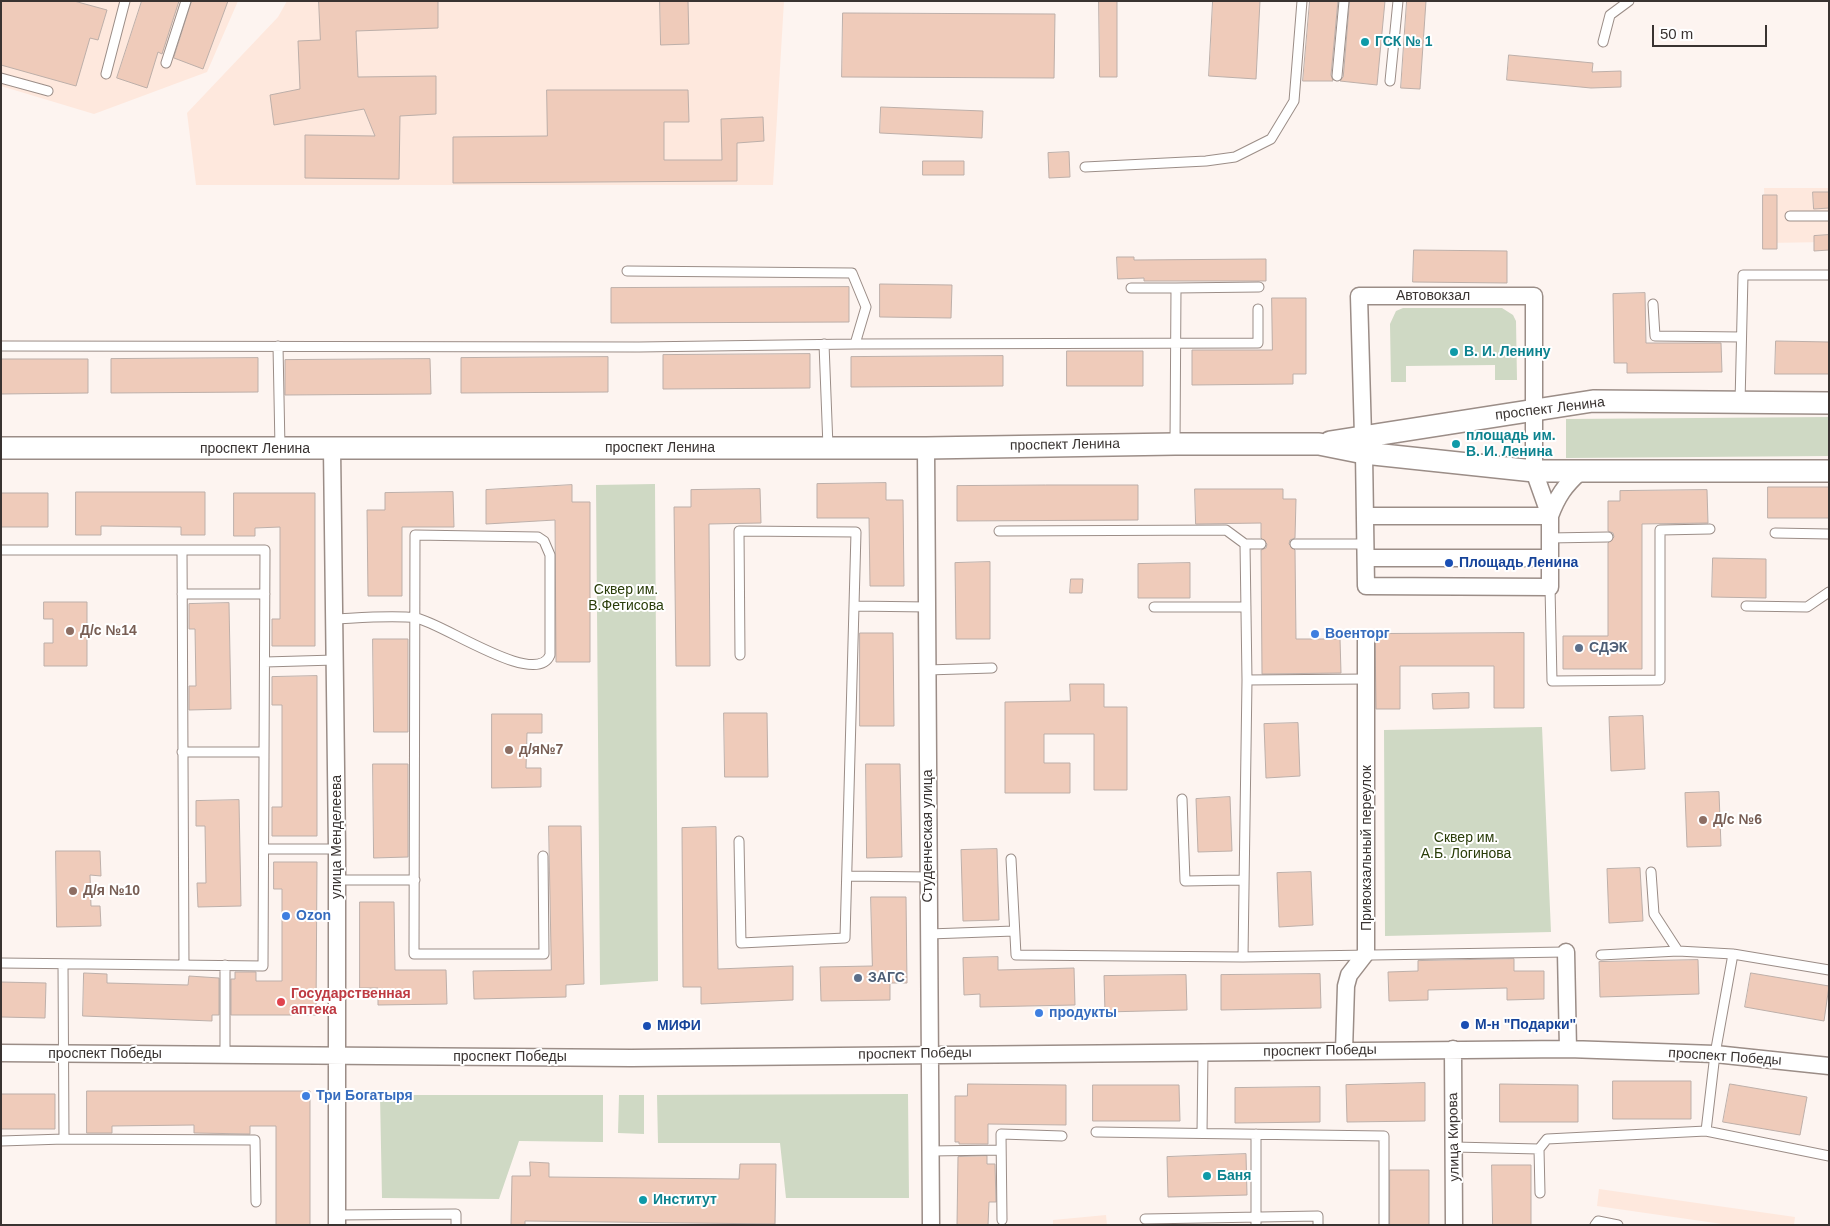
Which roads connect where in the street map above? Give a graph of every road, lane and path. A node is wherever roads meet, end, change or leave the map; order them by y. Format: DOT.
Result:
graph roads {
  1 [pos="126,1"];
  2 [pos="186,1"];
  3 [pos="1302,1"];
  4 [pos="1344,1"];
  5 [pos="1398,1"];
  6 [pos="1629,1"];
  7 [pos="1603,42"];
  8 [pos="166,63"];
  9 [pos="106,74"];
  10 [pos="1337,76"];
  11 [pos="1,78"];
  12 [pos="1390,81"];
  13 [pos="48,91"];
  14 [pos="1085,167"];
  15 [pos="1790,216"];
  16 [pos="1829,216"];
  17 [pos="627,271"];
  18 [pos="1829,275"];
  19 [pos="1131,288"];
  20 [pos="1176,288"];
  21 [pos="1259,288"];
  22 [pos="1652,304"];
  23 [pos="1258,309"];
  24 [pos="1741,337"];
  25 [pos="1176,342"];
  26 [pos="824,344"];
  27 [pos="856,344"];
  28 [pos="1,346"];
  29 [pos="278,346"];
  30 [pos="1740,403"];
  31 [pos="1829,403"];
  32 [pos="1534,410"];
  33 [pos="1175,444"];
  34 [pos="1363,445"];
  35 [pos="1,448"];
  36 [pos="332,448"];
  37 [pos="828,448"];
  38 [pos="926,448"];
  39 [pos="280,449"];
  40 [pos="1534,471"];
  41 [pos="1580,472"];
  42 [pos="1829,472"];
  43 [pos="1366,516"];
  44 [pos="1550,516"];
  45 [pos="1710,530"];
  46 [pos="999,531"];
  47 [pos="1775,533"];
  48 [pos="1829,534"];
  49 [pos="1608,537"];
  50 [pos="1549,538"];
  51 [pos="1246,544"];
  52 [pos="1261,544"];
  53 [pos="1295,544"];
  54 [pos="1,550"];
  55 [pos="182,550"];
  56 [pos="1366,551"];
  57 [pos="1549,558"];
  58 [pos="1550,587"];
  59 [pos="1829,592"];
  60 [pos="182,594"];
  61 [pos="265,594"];
  62 [pos="854,606"];
  63 [pos="927,606"];
  64 [pos="1746,606"];
  65 [pos="1154,607"];
  66 [pos="1246,607"];
  67 [pos="416,618"];
  68 [pos="335,619"];
  69 [pos="1366,639"];
  70 [pos="740,656"];
  71 [pos="335,660"];
  72 [pos="264,662"];
  73 [pos="992,668"];
  74 [pos="927,670"];
  75 [pos="1367,679"];
  76 [pos="1247,680"];
  77 [pos="182,752"];
  78 [pos="264,752"];
  79 [pos="1182,799"];
  80 [pos="739,842"];
  81 [pos="264,849"];
  82 [pos="337,849"];
  83 [pos="543,856"];
  84 [pos="1011,859"];
  85 [pos="1651,872"];
  86 [pos="846,876"];
  87 [pos="929,877"];
  88 [pos="337,880"];
  89 [pos="415,880"];
  90 [pos="1243,880"];
  91 [pos="1014,931"];
  92 [pos="929,934"];
  93 [pos="1678,951"];
  94 [pos="1566,952"];
  95 [pos="1366,954"];
  96 [pos="1601,954"];
  97 [pos="1733,954"];
  98 [pos="1243,957"];
  99 [pos="1,963"];
  100 [pos="64,964"];
  101 [pos="184,965"];
  102 [pos="225,965"];
  103 [pos="1829,970"];
  104 [pos="1453,1049"];
  105 [pos="1568,1049"];
  106 [pos="1344,1051"];
  107 [pos="1203,1052"];
  108 [pos="1,1053"];
  109 [pos="63,1054"];
  110 [pos="930,1054"];
  111 [pos="1715,1054"];
  112 [pos="225,1055"];
  113 [pos="336,1055"];
  114 [pos="1829,1066"];
  115 [pos="1706,1131"];
  116 [pos="1096,1132"];
  117 [pos="1202,1133"];
  118 [pos="1256,1134"];
  119 [pos="1062,1136"];
  120 [pos="64,1139"];
  121 [pos="1,1142"];
  122 [pos="1454,1147"];
  123 [pos="1539,1149"];
  124 [pos="1001,1150"];
  125 [pos="930,1151"];
  126 [pos="1829,1156"];
  127 [pos="1540,1193"];
  128 [pos="256,1202"];
  129 [pos="337,1220"];
  130 [pos="1002,1220"];
  131 [pos="1145,1220"];
  132 [pos="1256,1221"];
  133 [pos="456,1225"];
  134 [pos="931,1225"];
  135 [pos="1318,1225"];
  136 [pos="1384,1225"];
  137 [pos="1454,1225"];
  138 [pos="1595,1225"];
  139 [pos="1618,1225"];
  1 -- 9 [label="lane"];
  2 -- 8 [label="lane"];
  3 -- 14 [label="lane"];
  4 -- 10 [label="lane"];
  5 -- 12 [label="lane"];
  6 -- 7 [label="lane"];
  11 -- 13 [label="lane"];
  15 -- 16 [label="lane"];
  17 -- 27 [label="lane"];
  18 -- 24 [label="lane"];
  19 -- 20 [label="lane"];
  20 -- 21 [label="lane"];
  20 -- 25 [label="lane"];
  22 -- 24 [label="lane"];
  23 -- 25 [label="lane"];
  24 -- 30 [label="lane"];
  25 -- 27 [label="lane"];
  25 -- 33 [label="lane"];
  26 -- 27 [label="lane"];
  26 -- 29 [label="lane"];
  26 -- 37 [label="lane"];
  28 -- 29 [label="lane"];
  29 -- 39 [label="lane"];
  30 -- 31 [label="street, проспект Ленина"];
  30 -- 32 [label="street, проспект Ленина"];
  32 -- 34 [label="street, проспект Ленина"];
  32 -- 34 [label="street, Автовокзал"];
  32 -- 40 [label="street"];
  33 -- 34 [label="street, проспект Ленина"];
  33 -- 38 [label="street, проспект Ленина"];
  34 -- 40 [label="street, проспект Ленина"];
  34 -- 43 [label="street"];
  35 -- 39 [label="street, проспект Ленина"];
  36 -- 37 [label="street, проспект Ленина"];
  36 -- 39 [label="street, проспект Ленина"];
  36 -- 68 [label="street, улица Менделеева"];
  37 -- 38 [label="street, проспект Ленина"];
  38 -- 63 [label="street, Студенческая улица"];
  40 -- 41 [label="street, проспект Ленина"];
  40 -- 44 [label="street"];
  41 -- 42 [label="street, проспект Ленина"];
  41 -- 44 [label="street"];
  43 -- 44 [label="street"];
  43 -- 56 [label="street"];
  44 -- 50 [label="street"];
  45 -- 58 [label="lane"];
  46 -- 51 [label="lane"];
  47 -- 48 [label="lane"];
  49 -- 50 [label="lane"];
  50 -- 57 [label="street"];
  51 -- 52 [label="lane"];
  51 -- 66 [label="lane"];
  53 -- 56 [label="lane"];
  54 -- 55 [label="lane"];
  55 -- 60 [label="lane"];
  55 -- 61 [label="lane"];
  56 -- 57 [label="street"];
  56 -- 58 [label="street"];
  57 -- 58 [label="street"];
  59 -- 64 [label="lane"];
  60 -- 61 [label="lane"];
  60 -- 77 [label="lane"];
  61 -- 72 [label="lane"];
  62 -- 63 [label="lane"];
  62 -- 70 [label="lane"];
  62 -- 86 [label="lane"];
  63 -- 74 [label="street, Студенческая улица"];
  65 -- 66 [label="lane"];
  66 -- 76 [label="lane"];
  67 -- 67 [label="lane"];
  67 -- 68 [label="lane"];
  67 -- 89 [label="lane"];
  68 -- 71 [label="street, улица Менделеева"];
  69 -- 75 [label="street, Привокзальный переулок"];
  71 -- 72 [label="lane"];
  71 -- 82 [label="street, улица Менделеева"];
  72 -- 78 [label="lane"];
  73 -- 74 [label="lane"];
  74 -- 87 [label="street, Студенческая улица"];
  75 -- 76 [label="lane"];
  75 -- 95 [label="street, Привокзальный переулок"];
  76 -- 90 [label="lane"];
  77 -- 78 [label="lane"];
  77 -- 101 [label="lane"];
  78 -- 81 [label="lane"];
  79 -- 90 [label="lane"];
  80 -- 86 [label="lane"];
  81 -- 82 [label="lane"];
  81 -- 102 [label="lane"];
  82 -- 88 [label="street, улица Менделеева"];
  83 -- 89 [label="lane"];
  84 -- 91 [label="lane"];
  85 -- 93 [label="lane"];
  86 -- 87 [label="lane"];
  87 -- 92 [label="street, Студенческая улица"];
  88 -- 89 [label="lane"];
  88 -- 113 [label="street, улица Менделеева"];
  90 -- 98 [label="lane"];
  91 -- 92 [label="lane"];
  91 -- 98 [label="lane"];
  92 -- 110 [label="street, Студенческая улица"];
  93 -- 96 [label="lane"];
  93 -- 97 [label="lane"];
  94 -- 95 [label="lane"];
  94 -- 105 [label="street"];
  95 -- 98 [label="lane"];
  95 -- 106 [label="street"];
  97 -- 103 [label="lane"];
  97 -- 111 [label="lane"];
  99 -- 100 [label="lane"];
  100 -- 101 [label="lane"];
  100 -- 109 [label="lane"];
  101 -- 102 [label="lane"];
  102 -- 112 [label="lane"];
  104 -- 105 [label="street, проспект Победы"];
  104 -- 106 [label="street, проспект Победы"];
  104 -- 122 [label="street, улица Кирова"];
  105 -- 111 [label="street, проспект Победы"];
  106 -- 107 [label="street, проспект Победы"];
  107 -- 110 [label="street, проспект Победы"];
  107 -- 117 [label="lane"];
  108 -- 109 [label="street, проспект Победы"];
  109 -- 112 [label="street, проспект Победы"];
  109 -- 120 [label="lane"];
  110 -- 113 [label="street, проспект Победы"];
  110 -- 125 [label="street, Студенческая улица"];
  111 -- 114 [label="street, проспект Победы"];
  111 -- 115 [label="lane"];
  112 -- 113 [label="street, проспект Победы"];
  113 -- 129 [label="street, улица Менделеева"];
  115 -- 123 [label="lane"];
  115 -- 126 [label="lane"];
  116 -- 117 [label="lane"];
  117 -- 118 [label="lane"];
  118 -- 132 [label="lane"];
  118 -- 136 [label="lane"];
  119 -- 124 [label="lane"];
  120 -- 121 [label="lane"];
  120 -- 128 [label="lane"];
  122 -- 123 [label="lane"];
  122 -- 137 [label="street, улица Кирова"];
  123 -- 127 [label="lane"];
  124 -- 125 [label="lane"];
  124 -- 130 [label="lane"];
  125 -- 134 [label="street, Студенческая улица"];
  129 -- 133 [label="lane"];
  131 -- 132 [label="lane"];
  132 -- 135 [label="lane"];
  138 -- 139 [label="lane"];
}
